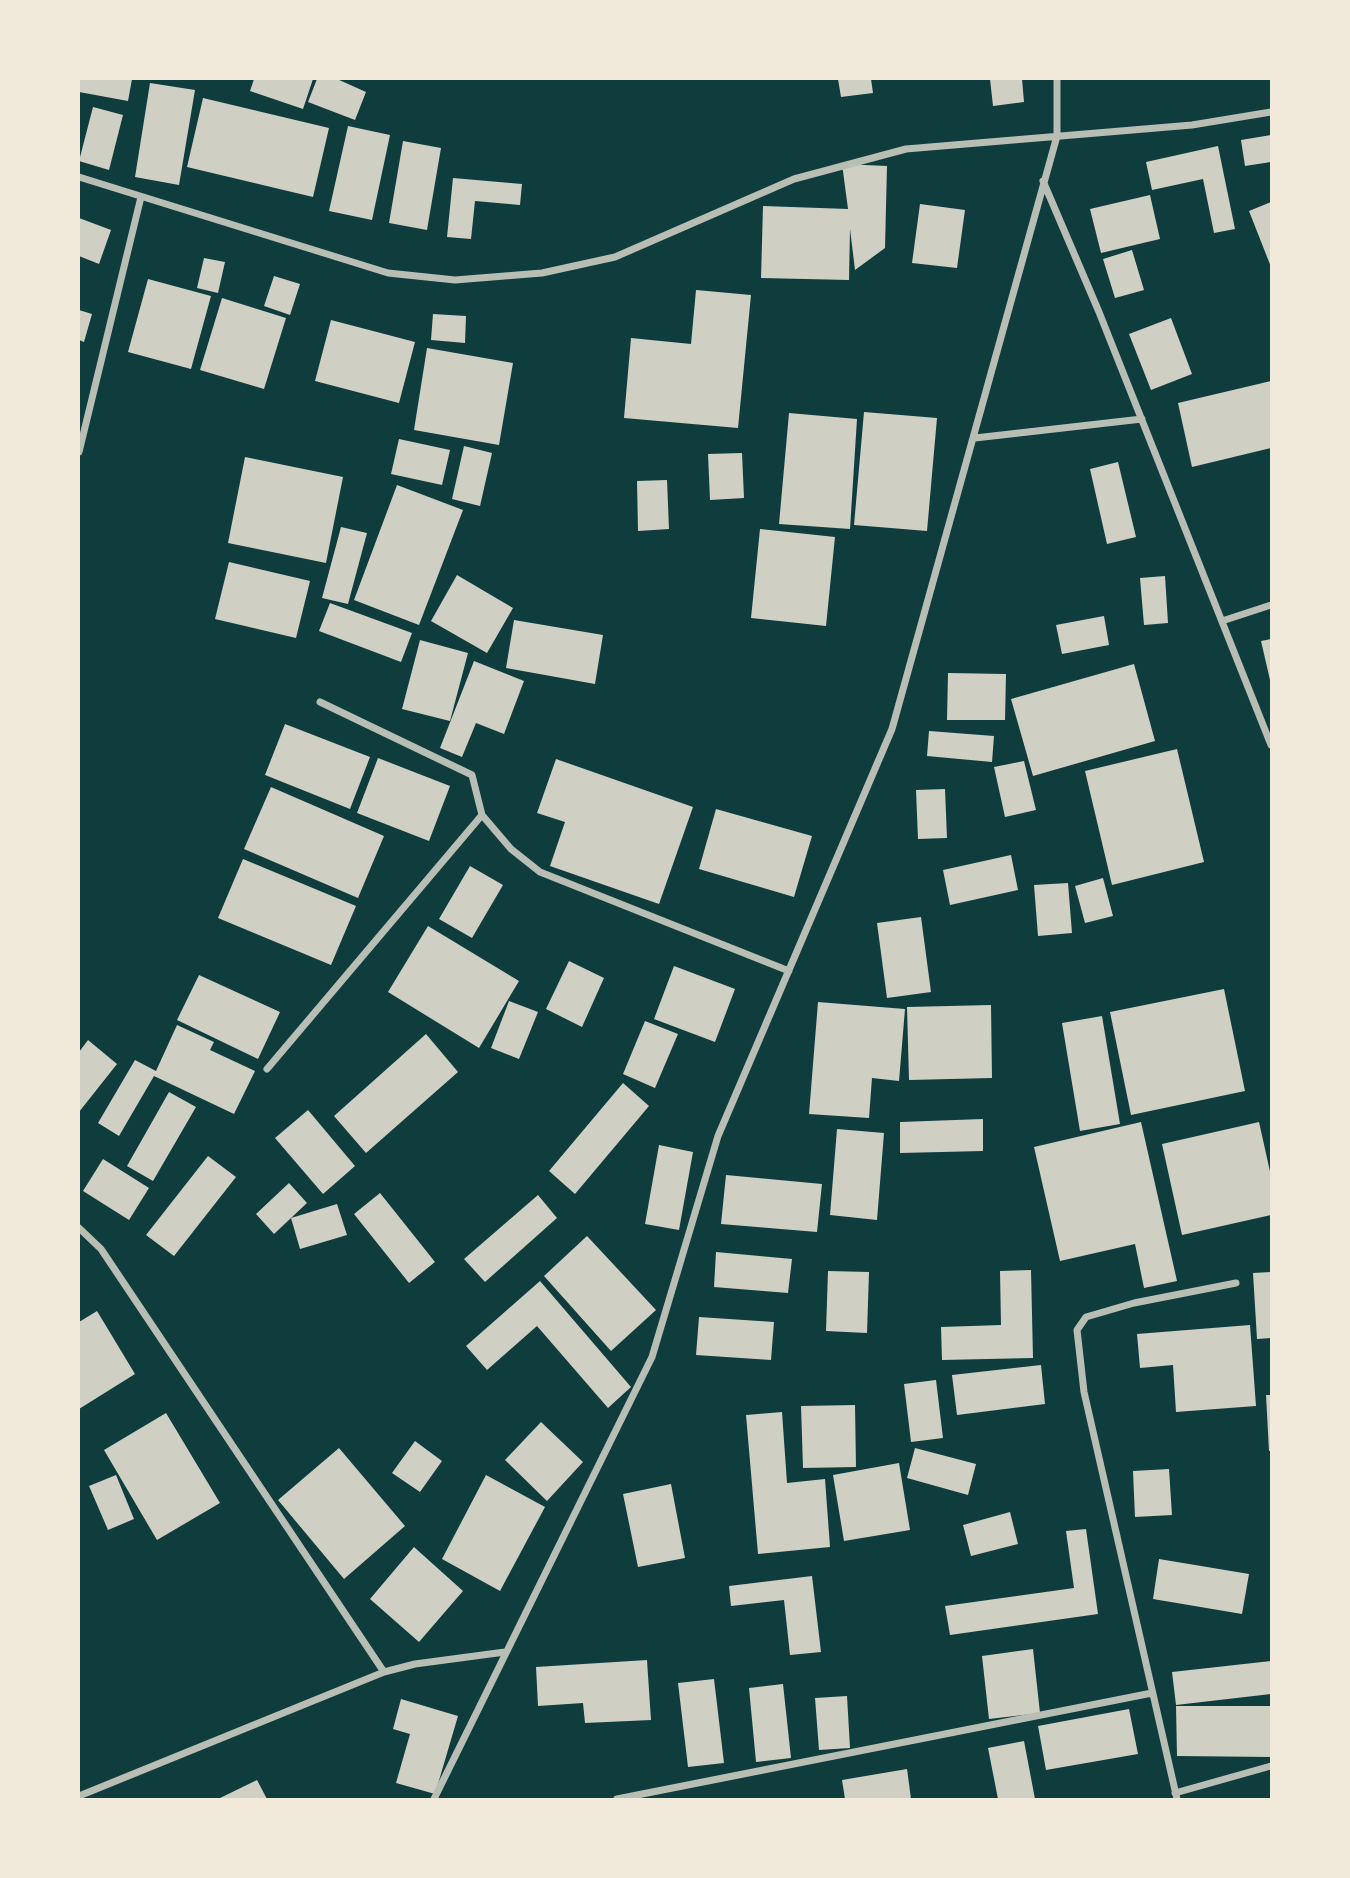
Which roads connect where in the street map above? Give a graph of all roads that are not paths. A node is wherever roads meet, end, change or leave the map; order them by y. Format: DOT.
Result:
graph roads {
  1 [pos="1057,79"];
  2 [pos="1271,112"];
  3 [pos="1057,136"];
  4 [pos="79,177"];
  5 [pos="1042,181"];
  6 [pos="141,197"];
  7 [pos="1142,419"];
  8 [pos="975,438"];
  9 [pos="79,452"];
  10 [pos="1271,605"];
  11 [pos="1222,621"];
  12 [pos="320,702"];
  13 [pos="1271,745"];
  14 [pos="482,815"];
  15 [pos="789,971"];
  16 [pos="267,1069"];
  17 [pos="79,1228"];
  18 [pos="1236,1283"];
  19 [pos="505,1652"];
  20 [pos="384,1672"];
  21 [pos="1152,1693"];
  22 [pos="1271,1766"];
  23 [pos="79,1796"];
  24 [pos="1176,1796"];
  25 [pos="434,1799"];
  26 [pos="617,1799"];
  1 -- 3 [label="street"];
  2 -- 3 [label="street"];
  3 -- 5 [label="street"];
  3 -- 6 [label="street"];
  4 -- 6 [label="street"];
  5 -- 7 [label="street"];
  5 -- 8 [label="street"];
  6 -- 9 [label="street"];
  7 -- 8 [label="street"];
  7 -- 11 [label="street"];
  8 -- 15 [label="street"];
  10 -- 11 [label="street"];
  11 -- 13 [label="street"];
  12 -- 14 [label="street"];
  14 -- 15 [label="street"];
  14 -- 16 [label="street"];
  15 -- 19 [label="street"];
  17 -- 20 [label="street"];
  18 -- 21 [label="street"];
  19 -- 20 [label="street"];
  19 -- 25 [label="street"];
  20 -- 23 [label="street"];
  21 -- 24 [label="street"];
  21 -- 26 [label="street"];
  22 -- 24 [label="street"];
}
